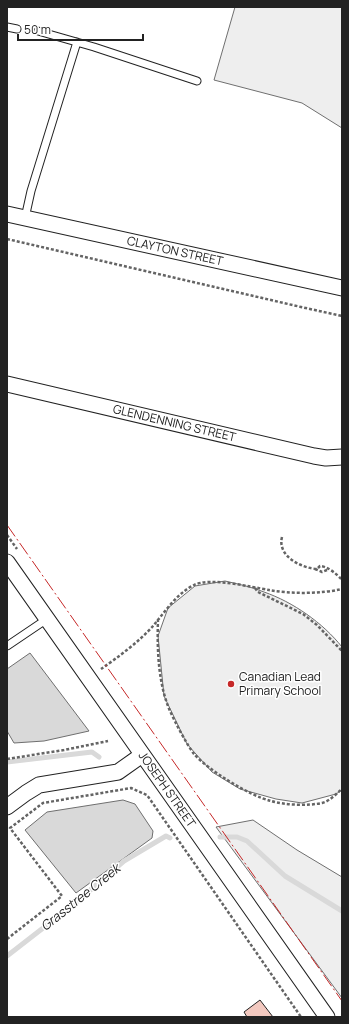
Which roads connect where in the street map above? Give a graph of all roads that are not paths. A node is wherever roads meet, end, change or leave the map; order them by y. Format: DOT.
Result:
graph roads {
  1 [pos="7,27"];
  2 [pos="17,29"];
  3 [pos="38,31"];
  4 [pos="77,42"];
  5 [pos="197,81"];
  6 [pos="7,214"];
  7 [pos="25,218"];
  8 [pos="342,288"];
  9 [pos="7,384"];
  10 [pos="342,457"];
  11 [pos="7,562"];
  12 [pos="47,619"];
  13 [pos="7,646"];
  14 [pos="142,755"];
  15 [pos="7,807"];
  16 [pos="327,1017"];
  1 -- 2 [label="lane"];
  3 -- 4 [label="lane"];
  4 -- 5 [label="lane"];
  4 -- 7 [label="lane"];
  6 -- 7 [label="street, CLAYTON STREET"];
  7 -- 8 [label="street, CLAYTON STREET"];
  9 -- 10 [label="street, GLENDENNING STREET"];
  11 -- 12 [label="street, JOSEPH STREET"];
  12 -- 13 [label="lane"];
  12 -- 14 [label="street, JOSEPH STREET"];
  14 -- 15 [label="street"];
  14 -- 16 [label="street, JOSEPH STREET"];
}
